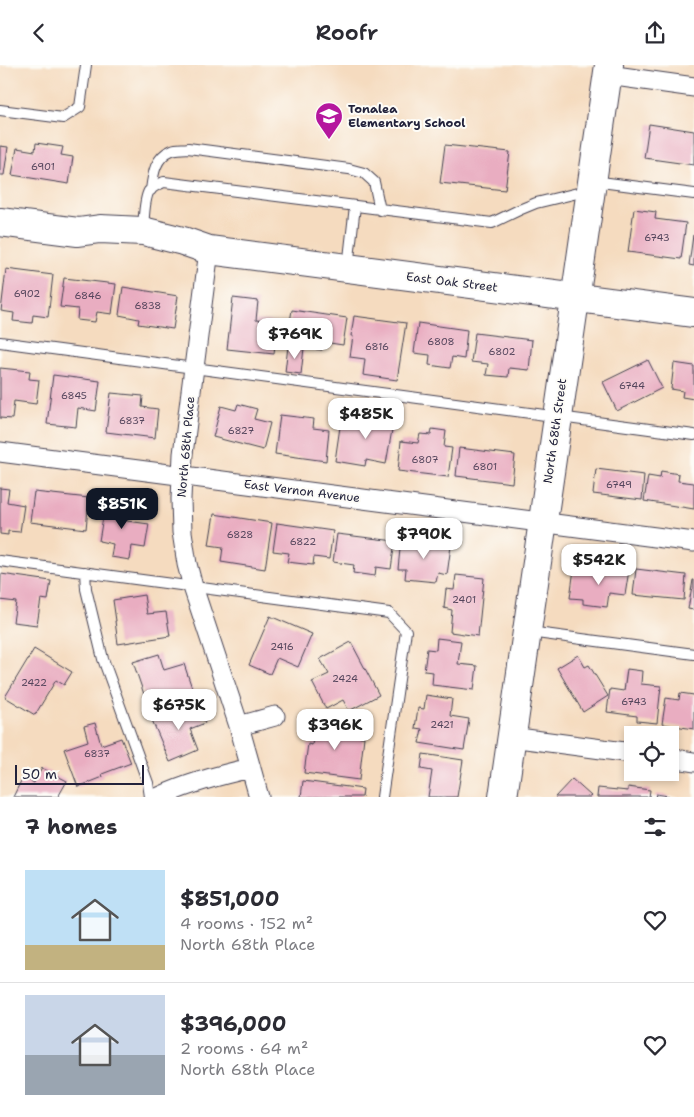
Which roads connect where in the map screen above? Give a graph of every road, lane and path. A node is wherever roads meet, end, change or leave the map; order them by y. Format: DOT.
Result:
graph roads {
  1 [pos="86,65"];
  2 [pos="608,70"];
  3 [pos="694,87"];
  4 [pos="0,109"];
  5 [pos="592,185"];
  6 [pos="150,190"];
  7 [pos="694,194"];
  8 [pos="355,206"];
  9 [pos="380,210"];
  10 [pos="0,221"];
  11 [pos="143,231"];
  12 [pos="78,232"];
  13 [pos="209,250"];
  14 [pos="348,268"];
  15 [pos="575,298"];
  16 [pos="694,313"];
  17 [pos="0,342"];
  18 [pos="194,368"];
  19 [pos="557,417"];
  20 [pos="694,435"];
  21 [pos="0,452"];
  22 [pos="182,475"];
  23 [pos="542,522"];
  24 [pos="694,542"];
  25 [pos="0,561"];
  26 [pos="86,572"];
  27 [pos="193,587"];
  28 [pos="527,632"];
  29 [pos="694,654"];
  30 [pos="275,716"];
  31 [pos="239,726"];
  32 [pos="511,737"];
  33 [pos="624,752"];
  34 [pos="679,760"];
  35 [pos="694,762"];
  36 [pos="251,768"];
  37 [pos="150,797"];
  38 [pos="158,797"];
  39 [pos="259,797"];
  40 [pos="382,797"];
  41 [pos="502,797"];
  1 -- 4 [label="lane"];
  2 -- 3 [label="street"];
  2 -- 5 [label="street, North 68th Street"];
  5 -- 7 [label="lane"];
  5 -- 9 [label="lane"];
  5 -- 15 [label="street, North 68th Street"];
  6 -- 8 [label="lane"];
  6 -- 9 [label="lane"];
  6 -- 11 [label="lane"];
  8 -- 9 [label="lane"];
  8 -- 14 [label="lane"];
  10 -- 12 [label="street, East Oak Street"];
  11 -- 12 [label="street, East Oak Street"];
  11 -- 13 [label="street, East Oak Street"];
  12 -- 13 [label="street, East Oak Street"];
  13 -- 14 [label="street, East Oak Street"];
  13 -- 18 [label="street, North 68th Place"];
  14 -- 15 [label="street, East Oak Street"];
  15 -- 16 [label="street, East Oak Street"];
  15 -- 19 [label="street, North 68th Street"];
  17 -- 18 [label="lane"];
  18 -- 19 [label="lane"];
  18 -- 22 [label="street, North 68th Place"];
  19 -- 20 [label="lane"];
  19 -- 23 [label="street, North 68th Street"];
  21 -- 22 [label="street, East Vernon Avenue"];
  22 -- 23 [label="street, East Vernon Avenue"];
  22 -- 27 [label="street, North 68th Place"];
  23 -- 24 [label="street, East Vernon Avenue"];
  23 -- 28 [label="street, North 68th Street"];
  25 -- 26 [label="lane"];
  26 -- 27 [label="lane"];
  26 -- 37 [label="lane"];
  27 -- 31 [label="street, North 68th Place"];
  27 -- 40 [label="lane"];
  28 -- 29 [label="lane"];
  28 -- 32 [label="street, North 68th Street"];
  30 -- 31 [label="street"];
  31 -- 36 [label="street, North 68th Place"];
  32 -- 33 [label="street"];
  32 -- 41 [label="street, North 68th Street"];
  34 -- 35 [label="street"];
  36 -- 38 [label="street"];
  36 -- 39 [label="street, North 68th Place"];
}
